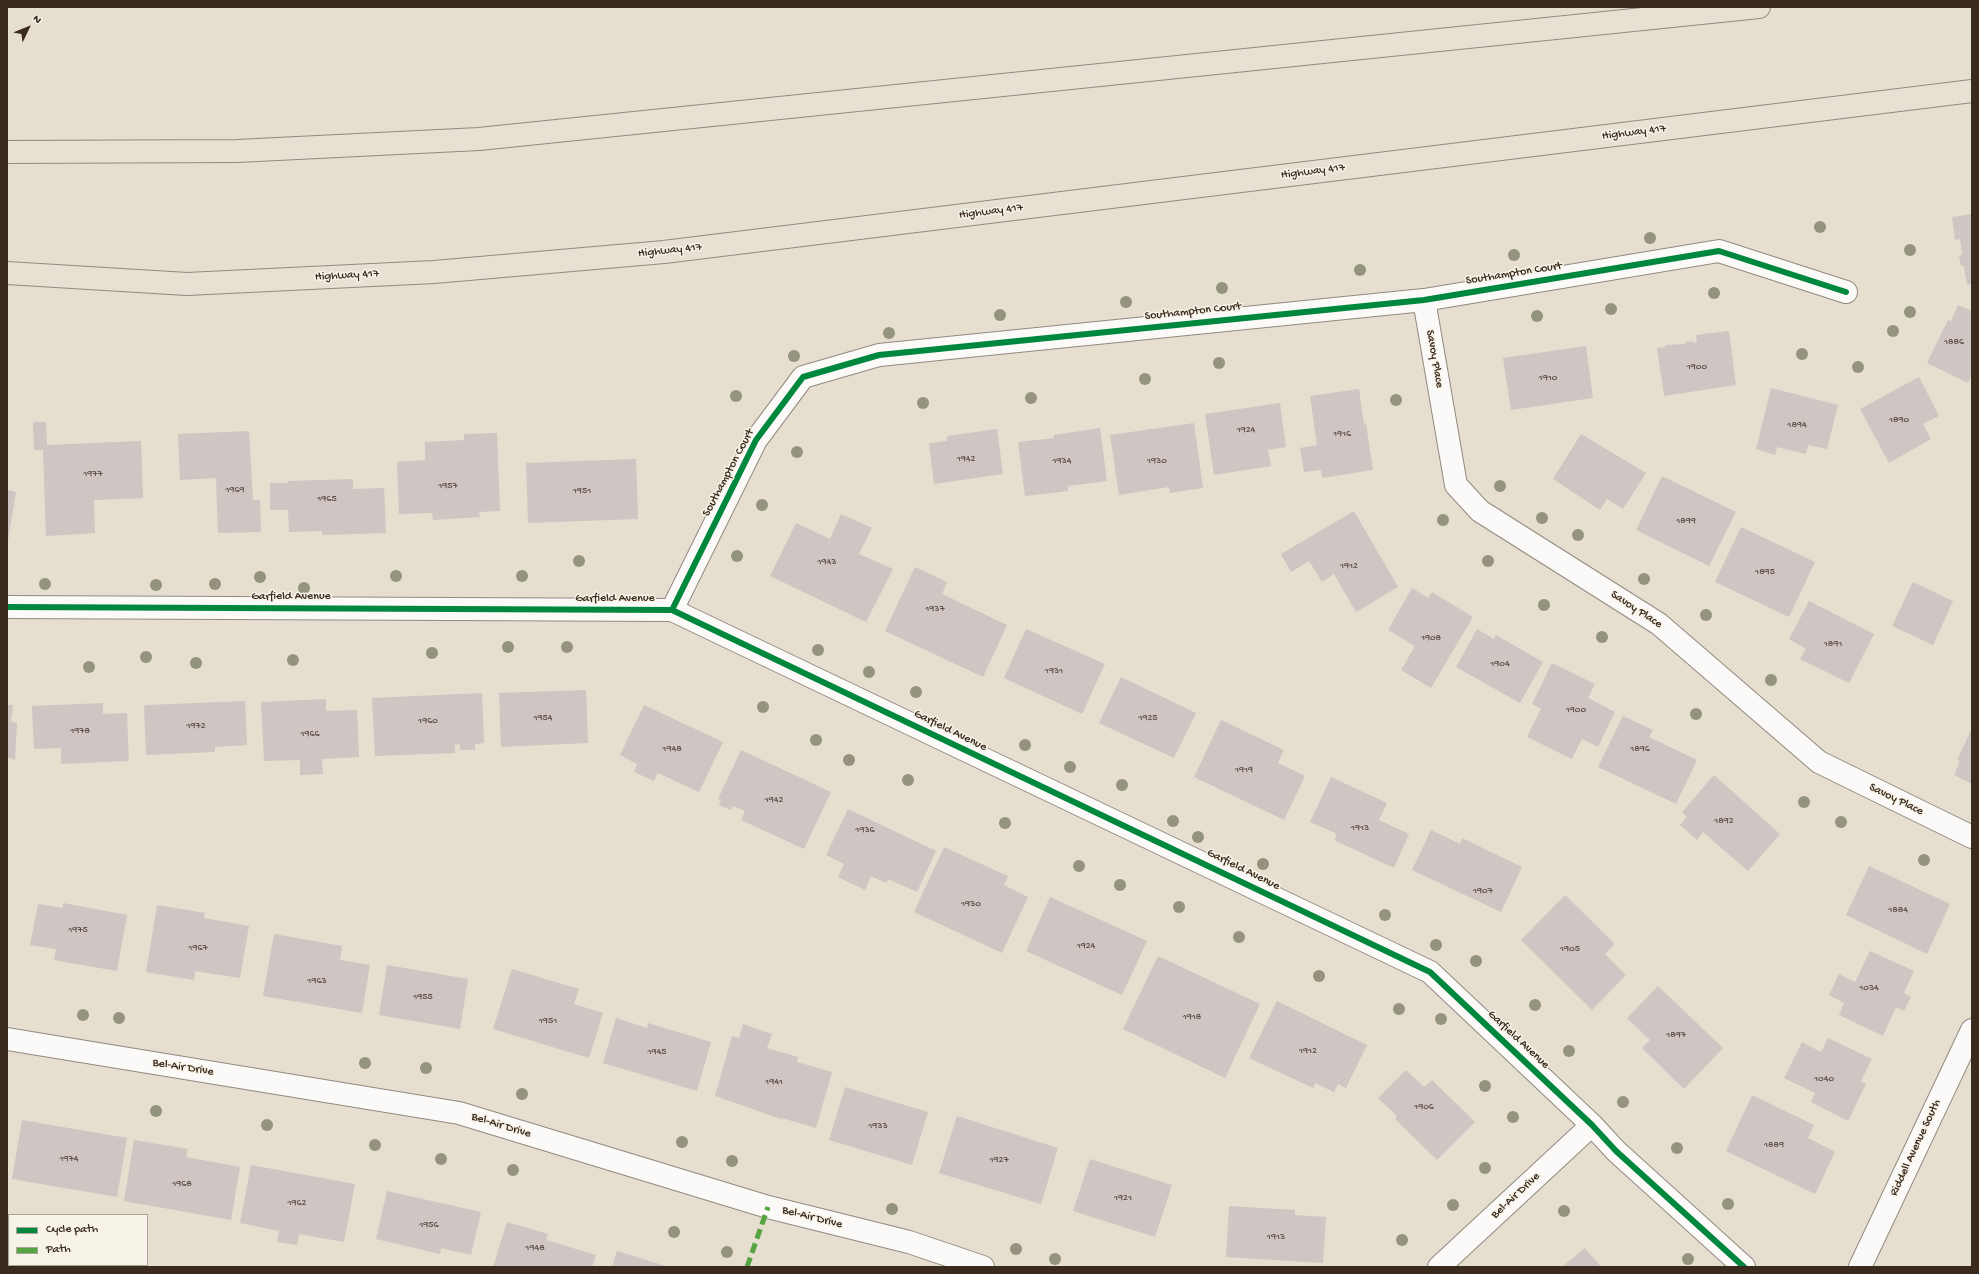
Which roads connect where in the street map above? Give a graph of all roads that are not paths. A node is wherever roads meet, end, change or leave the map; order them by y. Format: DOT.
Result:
graph roads {
  1 [pos="1722,7"];
  2 [pos="1759,7"];
  3 [pos="1691,15"];
  4 [pos="1972,91"];
  5 [pos="7,152"];
  6 [pos="7,273"];
  7 [pos="1846,292"];
  8 [pos="1424,300"];
  9 [pos="7,607"];
  10 [pos="672,610"];
  11 [pos="1972,837"];
  12 [pos="1972,1030"];
  13 [pos="7,1039"];
  14 [pos="1592,1125"];
  15 [pos="983,1267"];
  16 [pos="1439,1267"];
  17 [pos="1744,1267"];
  18 [pos="1860,1267"];
  1 -- 3 [label="highway"];
  2 -- 3 [label="highway"];
  3 -- 5 [label="highway"];
  4 -- 6 [label="highway, Highway 417"];
  7 -- 8 [label="street, Southampton Court"];
  8 -- 10 [label="street, Southampton Court"];
  8 -- 11 [label="street, Savoy Place"];
  9 -- 10 [label="street, Garfield Avenue"];
  10 -- 14 [label="street, Garfield Avenue"];
  12 -- 18 [label="street, Riddell Avenue South"];
  13 -- 15 [label="street, Bel-Air Drive"];
  14 -- 16 [label="street, Bel-Air Drive"];
  14 -- 17 [label="street, Garfield Avenue"];
}
